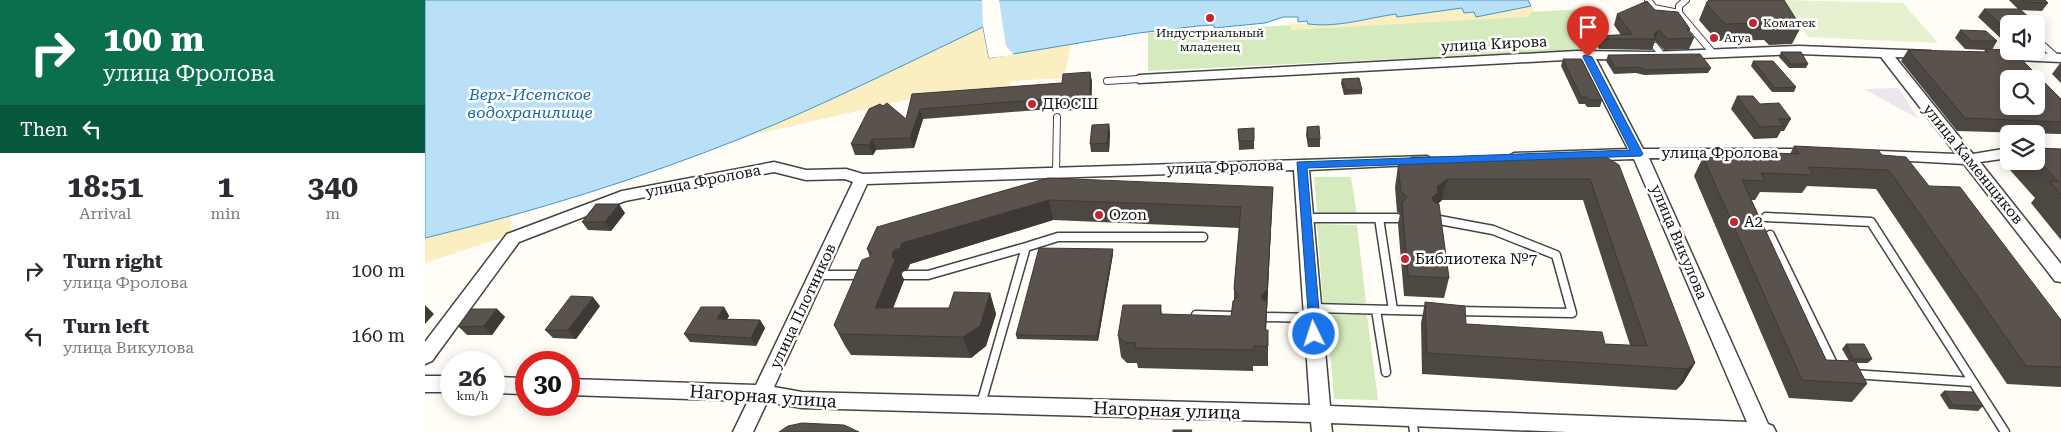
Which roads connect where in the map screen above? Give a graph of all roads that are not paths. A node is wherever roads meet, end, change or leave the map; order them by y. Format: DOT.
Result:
graph roads {
  1 [pos="1648,0"];
  2 [pos="1686,0"];
  3 [pos="1679,14"];
  4 [pos="2045,46"];
  5 [pos="1883,52"];
  6 [pos="1713,53"];
  7 [pos="1941,54"];
  8 [pos="1980,56"];
  9 [pos="1588,57"];
  10 [pos="2059,58"];
  11 [pos="1139,79"];
  12 [pos="1107,81"];
  13 [pos="1057,117"];
  14 [pos="1637,154"];
  15 [pos="2000,154"];
  16 [pos="1826,155"];
  17 [pos="1865,156"];
  18 [pos="1499,158"];
  19 [pos="1970,159"];
  20 [pos="1440,160"];
  21 [pos="1301,165"];
  22 [pos="1056,172"];
  23 [pos="862,179"];
  24 [pos="1305,218"];
  25 [pos="1379,218"];
  26 [pos="1397,218"];
  27 [pos="1766,218"];
  28 [pos="1434,219"];
  29 [pos="1770,235"];
  30 [pos="1203,237"];
  31 [pos="1026,247"];
  32 [pos="818,275"];
  33 [pos="874,275"];
  34 [pos="906,275"];
  35 [pos="2061,276"];
  36 [pos="1376,310"];
  37 [pos="1393,310"];
  38 [pos="1313,313"];
  39 [pos="1196,315"];
  40 [pos="1233,316"];
  41 [pos="1266,317"];
  42 [pos="425,356"];
  43 [pos="1386,372"];
  44 [pos="1973,382"];
  45 [pos="425,384"];
  46 [pos="440,384"];
  47 [pos="580,387"];
  48 [pos="763,393"];
  49 [pos="981,404"];
  50 [pos="1321,423"];
  51 [pos="1413,424"];
  52 [pos="743,432"];
  53 [pos="1761,432"];
  54 [pos="1766,432"];
  55 [pos="2005,432"];
  1 -- 3 [label="lane"];
  2 -- 3 [label="lane"];
  3 -- 6 [label="lane"];
  4 -- 10 [label="lane"];
  5 -- 6 [label="street, улица Кирова"];
  5 -- 7 [label="street, улица Кирова"];
  5 -- 19 [label="street, улица Каменщиков"];
  6 -- 9 [label="street, улица Кирова"];
  8 -- 10 [label="street"];
  9 -- 11 [label="street, улица Кирова"];
  9 -- 14 [label="street, улица Викулова"];
  11 -- 12 [label="lane"];
  13 -- 22 [label="lane"];
  14 -- 16 [label="street, улица Фролова"];
  14 -- 18 [label="street, улица Фролова"];
  14 -- 53 [label="street, улица Викулова"];
  15 -- 19 [label="street"];
  17 -- 19 [label="street"];
  19 -- 35 [label="street, улица Каменщиков"];
  20 -- 21 [label="street, улица Фролова"];
  21 -- 22 [label="street, улица Фролова"];
  21 -- 24 [label="street"];
  22 -- 23 [label="street, улица Фролова"];
  23 -- 32 [label="street, улица Плотников"];
  23 -- 42 [label="street, улица Фролова"];
  24 -- 25 [label="lane"];
  24 -- 38 [label="street"];
  25 -- 26 [label="lane"];
  25 -- 37 [label="lane"];
  27 -- 44 [label="lane"];
  28 -- 37 [label="lane"];
  29 -- 44 [label="lane"];
  30 -- 31 [label="lane"];
  31 -- 34 [label="lane"];
  31 -- 49 [label="lane"];
  32 -- 33 [label="lane"];
  32 -- 48 [label="street, улица Плотников"];
  36 -- 37 [label="lane"];
  36 -- 38 [label="lane"];
  36 -- 43 [label="lane"];
  38 -- 41 [label="lane"];
  38 -- 50 [label="street"];
  39 -- 40 [label="lane"];
  44 -- 55 [label="lane"];
  45 -- 46 [label="street"];
  47 -- 48 [label="street, Нагорная улица"];
  48 -- 49 [label="street, Нагорная улица"];
  48 -- 52 [label="street, улица Плотников"];
  49 -- 50 [label="street, Нагорная улица"];
  50 -- 51 [label="street, Нагорная улица"];
  51 -- 53 [label="street, Нагорная улица"];
  53 -- 54 [label="street, Нагорная улица"];
}
